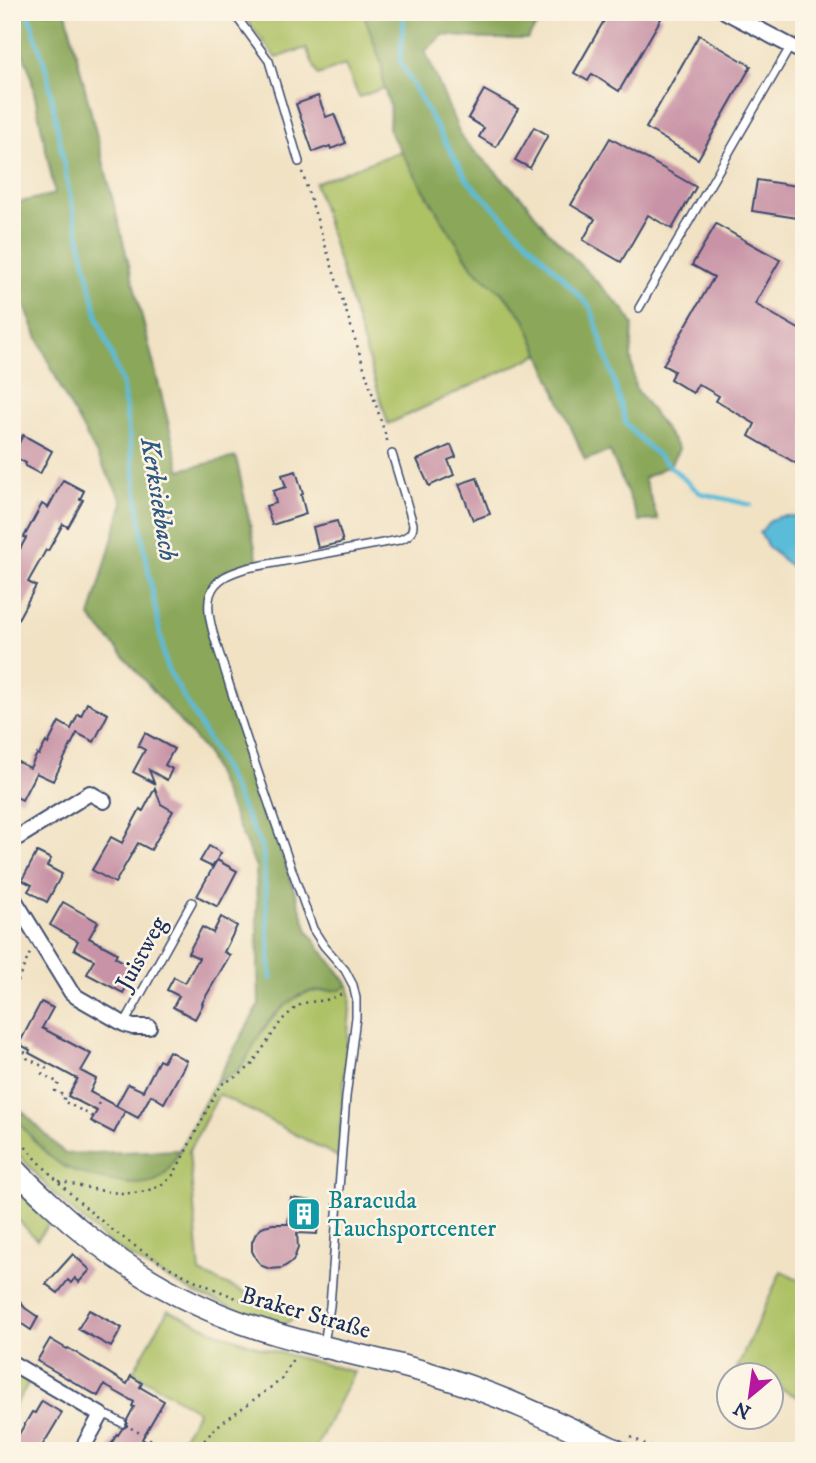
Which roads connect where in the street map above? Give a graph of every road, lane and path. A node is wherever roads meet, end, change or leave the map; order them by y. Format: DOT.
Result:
graph roads {
  1 [pos="233,12"];
  2 [pos="726,12"];
  3 [pos="790,47"];
  4 [pos="804,53"];
  5 [pos="299,162"];
  6 [pos="639,308"];
  7 [pos="391,454"];
  8 [pos="104,801"];
  9 [pos="12,841"];
  10 [pos="12,896"];
  11 [pos="192,902"];
  12 [pos="37,937"];
  13 [pos="353,985"];
  14 [pos="13,992"];
  15 [pos="19,995"];
  16 [pos="124,1024"];
  17 [pos="149,1027"];
  18 [pos="12,1045"];
  19 [pos="102,1097"];
  20 [pos="12,1166"];
  21 [pos="59,1181"];
  22 [pos="312,1344"];
  23 [pos="12,1363"];
  24 [pos="101,1415"];
  25 [pos="122,1423"];
  26 [pos="80,1451"];
  27 [pos="171,1451"];
  28 [pos="195,1451"];
  29 [pos="618,1451"];
  1 -- 5 [label="lane"];
  2 -- 3 [label="street"];
  3 -- 4 [label="street"];
  3 -- 6 [label="lane"];
  5 -- 7 [label="path"];
  7 -- 13 [label="lane"];
  8 -- 9 [label="street"];
  10 -- 12 [label="street"];
  11 -- 16 [label="lane, Juistweg"];
  12 -- 14 [label="path"];
  12 -- 16 [label="street"];
  13 -- 21 [label="path"];
  13 -- 22 [label="lane"];
  14 -- 15 [label="path"];
  16 -- 17 [label="street"];
  18 -- 19 [label="path"];
  20 -- 22 [label="main road, Braker Straße"];
  22 -- 28 [label="path"];
  22 -- 29 [label="main road, Braker Straße"];
  23 -- 24 [label="street"];
  24 -- 25 [label="lane"];
  24 -- 26 [label="street"];
  25 -- 27 [label="path"];
}
